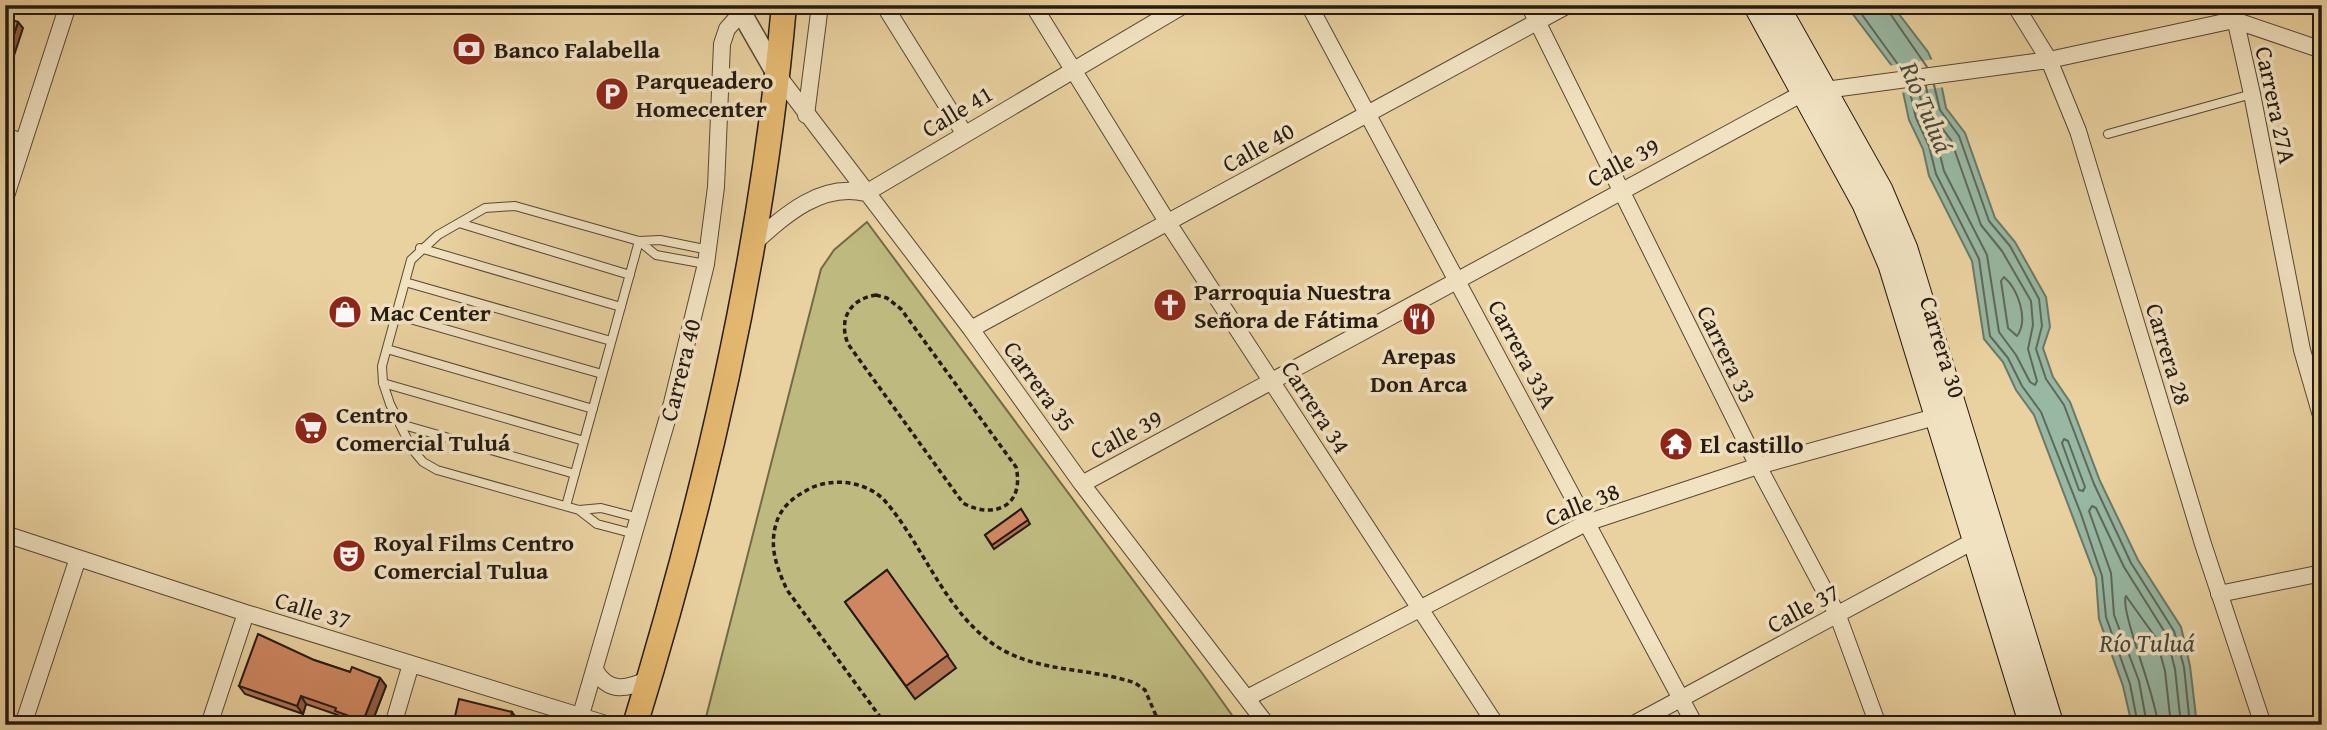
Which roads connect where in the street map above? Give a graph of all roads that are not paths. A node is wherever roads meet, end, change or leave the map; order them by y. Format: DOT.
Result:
graph roads {
  1 [pos="50,5"];
  2 [pos="783,5"];
  3 [pos="820,5"];
  4 [pos="884,5"];
  5 [pos="1032,5"];
  6 [pos="1184,5"];
  7 [pos="1309,5"];
  8 [pos="1529,5"];
  9 [pos="1568,5"];
  10 [pos="1755,5"];
  11 [pos="1777,5"];
  12 [pos="2015,5"];
  13 [pos="67,8"];
  14 [pos="739,8"];
  15 [pos="2233,13"];
  16 [pos="1537,22"];
  17 [pos="2322,50"];
  18 [pos="2049,60"];
  19 [pos="1073,68"];
  20 [pos="776,73"];
  21 [pos="1813,91"];
  22 [pos="2252,94"];
  23 [pos="1368,112"];
  24 [pos="806,115"];
  25 [pos="964,133"];
  26 [pos="2108,134"];
  27 [pos="5,136"];
  28 [pos="23,142"];
  29 [pos="1620,189"];
  30 [pos="866,193"];
  31 [pos="5,199"];
  32 [pos="459,223"];
  33 [pos="1168,223"];
  34 [pos="639,242"];
  35 [pos="753,244"];
  36 [pos="421,248"];
  37 [pos="707,257"];
  38 [pos="630,275"];
  39 [pos="1457,280"];
  40 [pos="405,282"];
  41 [pos="621,307"];
  42 [pos="397,315"];
  43 [pos="971,329"];
  44 [pos="611,341"];
  45 [pos="387,349"];
  46 [pos="602,374"];
  47 [pos="1272,381"];
  48 [pos="383,383"];
  49 [pos="593,409"];
  50 [pos="1947,413"];
  51 [pos="2322,419"];
  52 [pos="400,424"];
  53 [pos="584,441"];
  54 [pos="1758,466"];
  55 [pos="575,474"];
  56 [pos="1082,484"];
  57 [pos="566,506"];
  58 [pos="579,510"];
  59 [pos="639,518"];
  60 [pos="1587,523"];
  61 [pos="5,534"];
  62 [pos="635,534"];
  63 [pos="1984,536"];
  64 [pos="78,558"];
  65 [pos="2322,573"];
  66 [pos="2219,594"];
  67 [pos="1420,606"];
  68 [pos="246,613"];
  69 [pos="1838,616"];
  70 [pos="411,664"];
  71 [pos="596,670"];
  72 [pos="649,679"];
  73 [pos="1247,698"];
  74 [pos="1681,698"];
  75 [pos="580,720"];
  76 [pos="23,725"];
  77 [pos="209,725"];
  78 [pos="393,725"];
  79 [pos="609,725"];
  80 [pos="635,725"];
  81 [pos="1267,725"];
  82 [pos="1496,725"];
  83 [pos="1632,725"];
  84 [pos="1695,725"];
  85 [pos="1878,725"];
  86 [pos="2031,725"];
  87 [pos="2052,725"];
  88 [pos="2263,725"];
  1 -- 13 [label="street"];
  2 -- 20 [label="main road, Carrera 40"];
  3 -- 24 [label="street"];
  4 -- 25 [label="street"];
  5 -- 19 [label="street, Carrera 34"];
  6 -- 19 [label="street, Calle 41"];
  7 -- 23 [label="street, Carrera 33A"];
  8 -- 16 [label="street, Carrera 33"];
  9 -- 16 [label="street, Calle 40"];
  10 -- 21 [label="main road, Carrera 30"];
  11 -- 21 [label="main road, Carrera 30"];
  12 -- 18 [label="street, Carrera 28"];
  13 -- 28 [label="street"];
  14 -- 20 [label="street"];
  14 -- 37 [label="street, Carrera 40"];
  15 -- 17 [label="street"];
  15 -- 18 [label="street, Calle 39"];
  15 -- 22 [label="street, Carrera 27A"];
  16 -- 23 [label="street, Calle 40"];
  16 -- 29 [label="street, Carrera 33"];
  18 -- 21 [label="street, Calle 39"];
  18 -- 66 [label="street, Carrera 28"];
  19 -- 25 [label="street, Calle 41"];
  19 -- 33 [label="street, Carrera 34"];
  20 -- 24 [label="street, Carrera 35"];
  20 -- 35 [label="main road, Carrera 40"];
  21 -- 29 [label="street, Calle 39"];
  21 -- 50 [label="main road, Carrera 30"];
  22 -- 26 [label="lane"];
  22 -- 51 [label="street, Carrera 27A"];
  23 -- 33 [label="street, Calle 40"];
  23 -- 39 [label="street, Carrera 33A"];
  24 -- 30 [label="street, Carrera 35"];
  25 -- 30 [label="street, Calle 41"];
  27 -- 28 [label="street"];
  28 -- 31 [label="street"];
  29 -- 39 [label="street, Calle 39"];
  29 -- 54 [label="street, Carrera 33"];
  30 -- 35 [label="street"];
  30 -- 43 [label="street, Carrera 35"];
  32 -- 34 [label="lane"];
  32 -- 36 [label="lane"];
  32 -- 38 [label="lane"];
  33 -- 43 [label="street, Calle 40"];
  33 -- 47 [label="street, Carrera 34"];
  34 -- 37 [label="lane"];
  34 -- 37 [label="lane"];
  34 -- 38 [label="lane"];
  35 -- 72 [label="main road, Carrera 40"];
  36 -- 40 [label="lane"];
  36 -- 41 [label="lane"];
  37 -- 59 [label="street, Carrera 40"];
  38 -- 41 [label="lane"];
  39 -- 47 [label="street, Calle 39"];
  39 -- 60 [label="street, Carrera 33A"];
  40 -- 42 [label="lane"];
  40 -- 44 [label="lane"];
  41 -- 44 [label="lane"];
  42 -- 45 [label="lane"];
  42 -- 46 [label="lane"];
  43 -- 56 [label="street, Carrera 35"];
  44 -- 46 [label="lane"];
  45 -- 48 [label="lane"];
  45 -- 49 [label="lane"];
  46 -- 49 [label="lane"];
  47 -- 56 [label="street, Calle 39"];
  47 -- 67 [label="street, Carrera 34"];
  48 -- 52 [label="lane"];
  48 -- 53 [label="lane"];
  49 -- 53 [label="lane"];
  50 -- 54 [label="street, Calle 38"];
  50 -- 63 [label="main road, Carrera 30"];
  52 -- 55 [label="lane"];
  52 -- 57 [label="lane"];
  53 -- 55 [label="lane"];
  54 -- 60 [label="street, Calle 38"];
  54 -- 69 [label="street, Carrera 33"];
  55 -- 57 [label="lane"];
  56 -- 73 [label="street, Carrera 35"];
  57 -- 58 [label="lane"];
  58 -- 59 [label="lane"];
  58 -- 62 [label="lane"];
  59 -- 62 [label="street, Carrera 40"];
  60 -- 67 [label="street, Calle 38"];
  60 -- 74 [label="street, Carrera 33A"];
  61 -- 64 [label="street, Calle 37"];
  62 -- 71 [label="street, Carrera 40"];
  63 -- 69 [label="street, Calle 37"];
  63 -- 86 [label="main road, Carrera 30"];
  63 -- 87 [label="main road, Carrera 30"];
  64 -- 68 [label="street, Calle 37"];
  64 -- 76 [label="street"];
  65 -- 66 [label="street"];
  66 -- 88 [label="street, Carrera 28"];
  67 -- 73 [label="street, Calle 38"];
  67 -- 82 [label="street, Carrera 34"];
  68 -- 70 [label="street, Calle 37"];
  68 -- 77 [label="street"];
  69 -- 74 [label="street, Calle 37"];
  69 -- 85 [label="street, Carrera 33"];
  70 -- 75 [label="street, Calle 37"];
  70 -- 78 [label="street"];
  71 -- 72 [label="street"];
  71 -- 75 [label="street, Carrera 40"];
  72 -- 80 [label="main road, Carrera 40"];
  73 -- 81 [label="street, Carrera 35"];
  74 -- 83 [label="street, Calle 37"];
  74 -- 84 [label="street, Carrera 33A"];
  75 -- 79 [label="street, Calle 37"];
}
